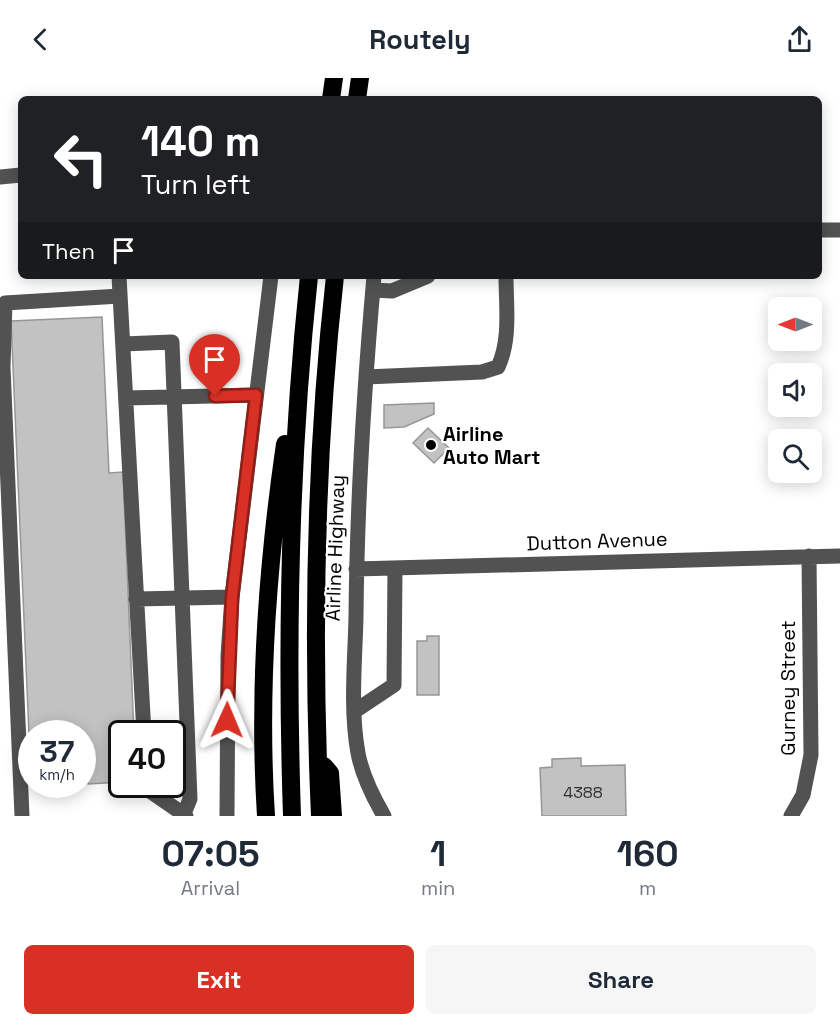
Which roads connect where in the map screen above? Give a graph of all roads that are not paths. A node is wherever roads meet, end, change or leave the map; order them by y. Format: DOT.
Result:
graph roads {
  1 [pos="334,78"];
  2 [pos="360,78"];
  3 [pos="331,96"];
  4 [pos="357,96"];
  5 [pos="18,175"];
  6 [pos="0,177"];
  7 [pos="822,230"];
  8 [pos="840,230"];
  9 [pos="119,279"];
  10 [pos="271,279"];
  11 [pos="309,279"];
  12 [pos="335,279"];
  13 [pos="422,279"];
  14 [pos="506,279"];
  15 [pos="374,283"];
  16 [pos="120,296"];
  17 [pos="123,344"];
  18 [pos="302,354"];
  19 [pos="366,377"];
  20 [pos="256,395"];
  21 [pos="174,397"];
  22 [pos="126,398"];
  23 [pos="809,556"];
  24 [pos="840,556"];
  25 [pos="395,568"];
  26 [pos="356,569"];
  27 [pos="232,597"];
  28 [pos="181,598"];
  29 [pos="136,599"];
  30 [pos="355,711"];
  31 [pos="143,720"];
  32 [pos="317,758"];
  33 [pos="263,771"];
  34 [pos="160,798"];
  35 [pos="184,815"];
  36 [pos="22,816"];
  37 [pos="227,816"];
  38 [pos="259,816"];
  39 [pos="266,816"];
  40 [pos="292,816"];
  41 [pos="320,816"];
  42 [pos="333,816"];
  43 [pos="384,816"];
  44 [pos="790,816"];
  1 -- 3 [label="highway"];
  2 -- 4 [label="highway"];
  5 -- 6 [label="street"];
  7 -- 8 [label="street"];
  9 -- 16 [label="street"];
  10 -- 20 [label="street"];
  11 -- 18 [label="highway"];
  12 -- 32 [label="highway, Airline Highway"];
  13 -- 15 [label="street"];
  14 -- 19 [label="street"];
  15 -- 19 [label="street, Airline Highway"];
  16 -- 17 [label="street"];
  16 -- 36 [label="street"];
  17 -- 21 [label="street"];
  17 -- 22 [label="street"];
  18 -- 33 [label="highway"];
  18 -- 40 [label="highway"];
  19 -- 26 [label="street, Airline Highway"];
  20 -- 21 [label="street"];
  20 -- 27 [label="street"];
  21 -- 22 [label="street"];
  21 -- 28 [label="street"];
  22 -- 29 [label="street"];
  23 -- 24 [label="street, Dutton Avenue"];
  23 -- 25 [label="street, Dutton Avenue"];
  23 -- 44 [label="street, Gurney Street"];
  25 -- 26 [label="street, Dutton Avenue"];
  25 -- 30 [label="street"];
  26 -- 30 [label="street, Airline Highway"];
  27 -- 28 [label="street"];
  27 -- 37 [label="street"];
  28 -- 29 [label="street"];
  28 -- 35 [label="street"];
  29 -- 31 [label="street"];
  30 -- 43 [label="street, Airline Highway"];
  32 -- 41 [label="highway, Airline Highway"];
  32 -- 42 [label="highway"];
  33 -- 38 [label="highway"];
  33 -- 39 [label="highway"];
  34 -- 35 [label="street"];
}
